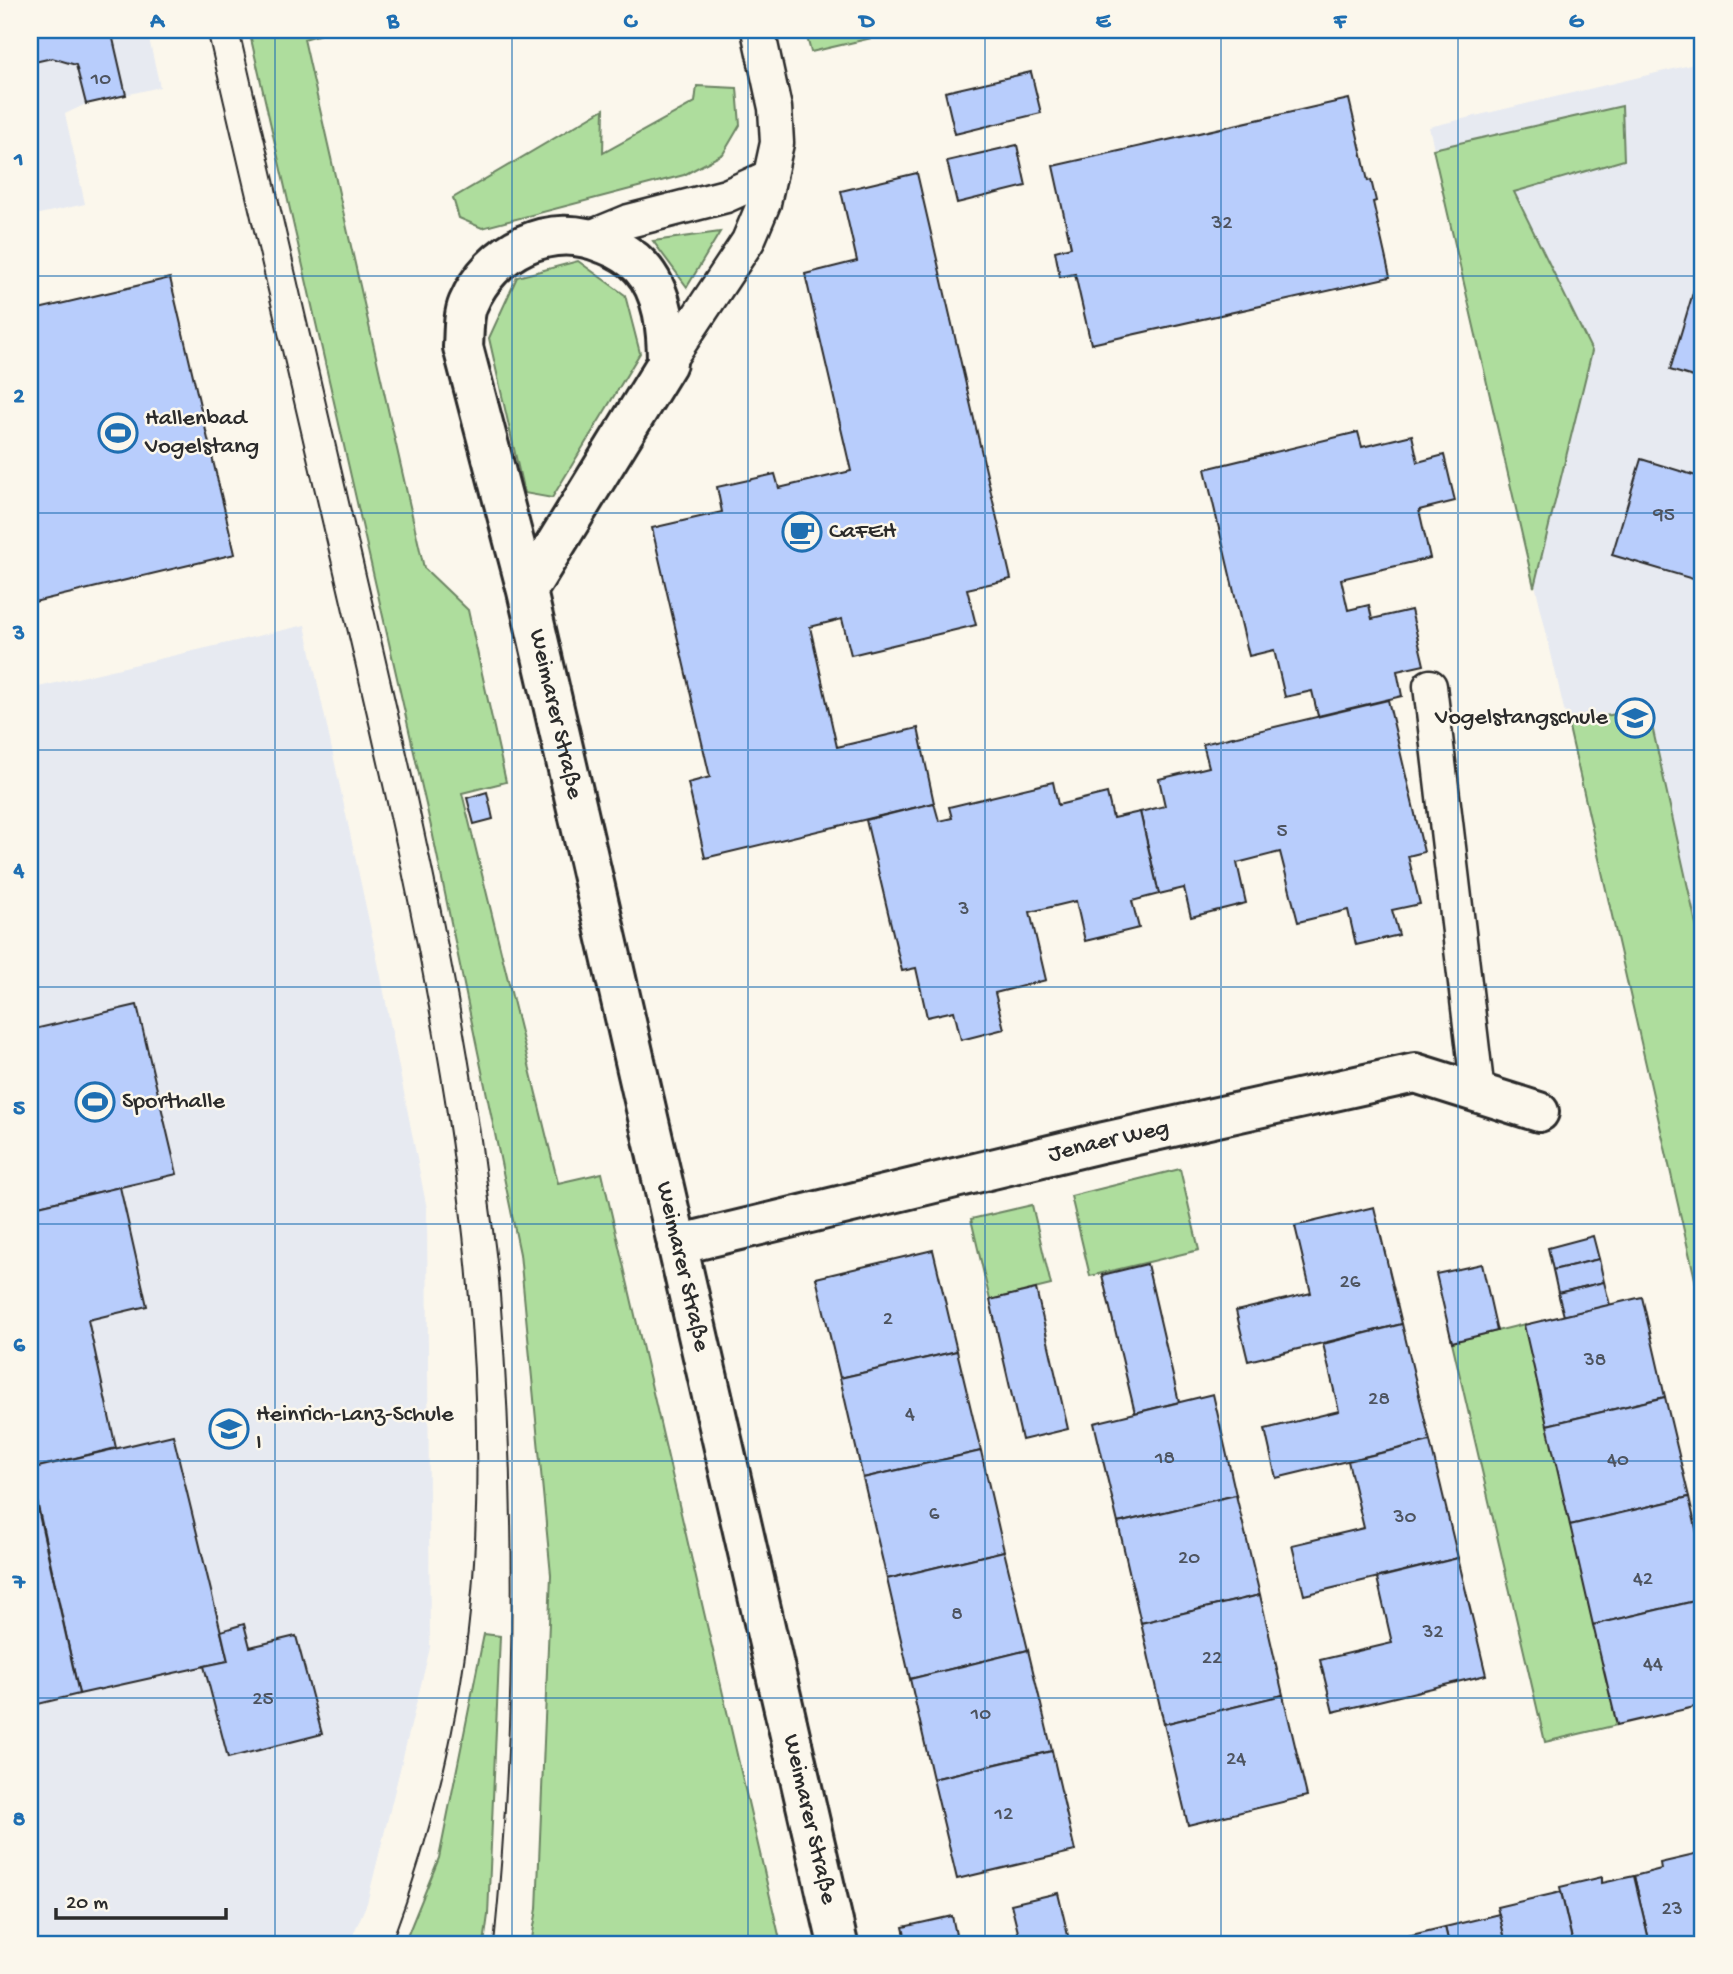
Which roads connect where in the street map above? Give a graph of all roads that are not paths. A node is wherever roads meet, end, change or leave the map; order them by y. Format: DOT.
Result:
graph roads {
  1 [pos="758,30"];
  2 [pos="770,176"];
  3 [pos="590,237"];
  4 [pos="667,363"];
  5 [pos="527,591"];
  6 [pos="1430,686"];
  7 [pos="1478,1093"];
  8 [pos="1539,1112"];
  9 [pos="677,1245"];
  10 [pos="838,1944"];
  1 -- 2 [label="lane"];
  2 -- 3 [label="lane, Weimarer Straße"];
  2 -- 4 [label="lane"];
  3 -- 4 [label="street, Weimarer Straße"];
  3 -- 5 [label="street, Weimarer Straße"];
  4 -- 5 [label="street"];
  5 -- 9 [label="street, Weimarer Straße"];
  6 -- 7 [label="lane"];
  7 -- 8 [label="street, Jenaer Weg"];
  7 -- 9 [label="street, Jenaer Weg"];
  9 -- 10 [label="street, Weimarer Straße"];
}
